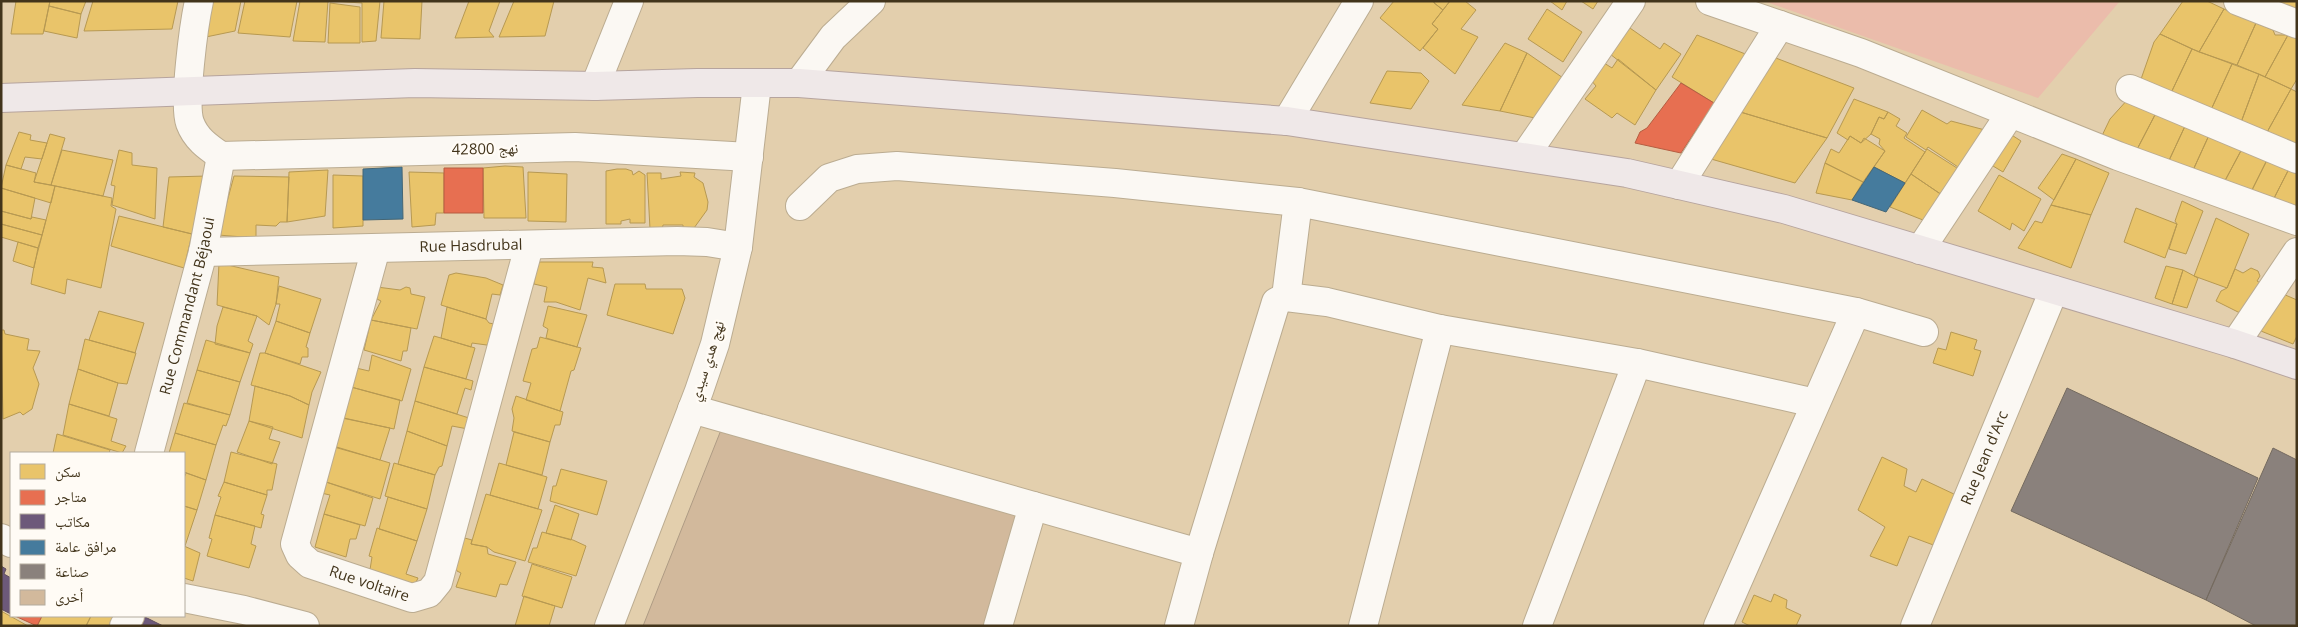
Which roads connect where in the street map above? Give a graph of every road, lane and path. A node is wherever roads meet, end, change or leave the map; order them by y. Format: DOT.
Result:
graph roads {
  1 [pos="199,1"];
  2 [pos="629,1"];
  3 [pos="871,1"];
  4 [pos="1359,1"];
  5 [pos="1631,1"];
  6 [pos="1710,1"];
  7 [pos="2238,1"];
  8 [pos="2297,24"];
  9 [pos="1780,26"];
  10 [pos="798,83"];
  11 [pos="757,84"];
  12 [pos="595,86"];
  13 [pos="2130,89"];
  14 [pos="188,91"];
  15 [pos="1,98"];
  16 [pos="2010,114"];
  17 [pos="1287,121"];
  18 [pos="221,156"];
  19 [pos="749,157"];
  20 [pos="1524,157"];
  21 [pos="2297,159"];
  22 [pos="1679,185"];
  23 [pos="1298,202"];
  24 [pos="800,206"];
  25 [pos="2297,221"];
  26 [pos="529,246"];
  27 [pos="738,247"];
  28 [pos="376,248"];
  29 [pos="1920,250"];
  30 [pos="203,252"];
  31 [pos="2297,252"];
  32 [pos="2054,290"];
  33 [pos="1286,297"];
  34 [pos="1856,312"];
  35 [pos="1440,329"];
  36 [pos="1924,332"];
  37 [pos="2234,344"];
  38 [pos="1637,363"];
  39 [pos="2297,365"];
  40 [pos="1816,403"];
  41 [pos="692,409"];
  42 [pos="149,452"];
  43 [pos="1034,506"];
  44 [pos="1199,553"];
  45 [pos="185,598"];
  46 [pos="240,618"];
  47 [pos="305,626"];
  48 [pos="610,626"];
  49 [pos="998,626"];
  50 [pos="1178,626"];
  51 [pos="1362,626"];
  52 [pos="1537,626"];
  53 [pos="1718,626"];
  54 [pos="1915,626"];
  1 -- 14 [label="street"];
  2 -- 12 [label="street"];
  3 -- 10 [label="street"];
  4 -- 17 [label="street"];
  5 -- 20 [label="street"];
  6 -- 9 [label="street"];
  7 -- 8 [label="street"];
  9 -- 16 [label="street"];
  9 -- 22 [label="street"];
  10 -- 11 [label="main road"];
  10 -- 17 [label="main road"];
  11 -- 12 [label="main road"];
  11 -- 19 [label="street, نهج هدي سيدي"];
  12 -- 14 [label="main road"];
  13 -- 21 [label="street"];
  14 -- 15 [label="main road"];
  14 -- 18 [label="street"];
  16 -- 25 [label="street"];
  16 -- 29 [label="street"];
  17 -- 20 [label="main road"];
  18 -- 19 [label="street, نهج 42800"];
  18 -- 30 [label="street, Rue Commandant Béjaoui"];
  19 -- 27 [label="street, نهج هدي سيدي"];
  20 -- 22 [label="main road"];
  22 -- 29 [label="main road"];
  23 -- 24 [label="street"];
  23 -- 33 [label="street"];
  23 -- 34 [label="street"];
  26 -- 27 [label="street, Rue Hasdrubal"];
  26 -- 28 [label="street, Rue Hasdrubal"];
  26 -- 28 [label="street, Rue voltaire"];
  27 -- 41 [label="street, نهج هدي سيدي"];
  28 -- 30 [label="street, Rue Hasdrubal"];
  29 -- 32 [label="main road"];
  30 -- 42 [label="street, Rue Commandant Béjaoui"];
  31 -- 37 [label="street"];
  32 -- 37 [label="main road"];
  32 -- 54 [label="street, Rue Jean d'Arc"];
  33 -- 35 [label="street"];
  33 -- 44 [label="street"];
  34 -- 36 [label="street"];
  34 -- 40 [label="street"];
  35 -- 38 [label="street"];
  35 -- 51 [label="street"];
  37 -- 39 [label="main road"];
  38 -- 40 [label="street"];
  38 -- 52 [label="street"];
  40 -- 53 [label="street"];
  41 -- 43 [label="street"];
  41 -- 48 [label="street, نهج هدي سيدي"];
  43 -- 44 [label="street"];
  43 -- 49 [label="street"];
  44 -- 50 [label="street"];
  45 -- 46 [label="street"];
  46 -- 47 [label="street"];
}
